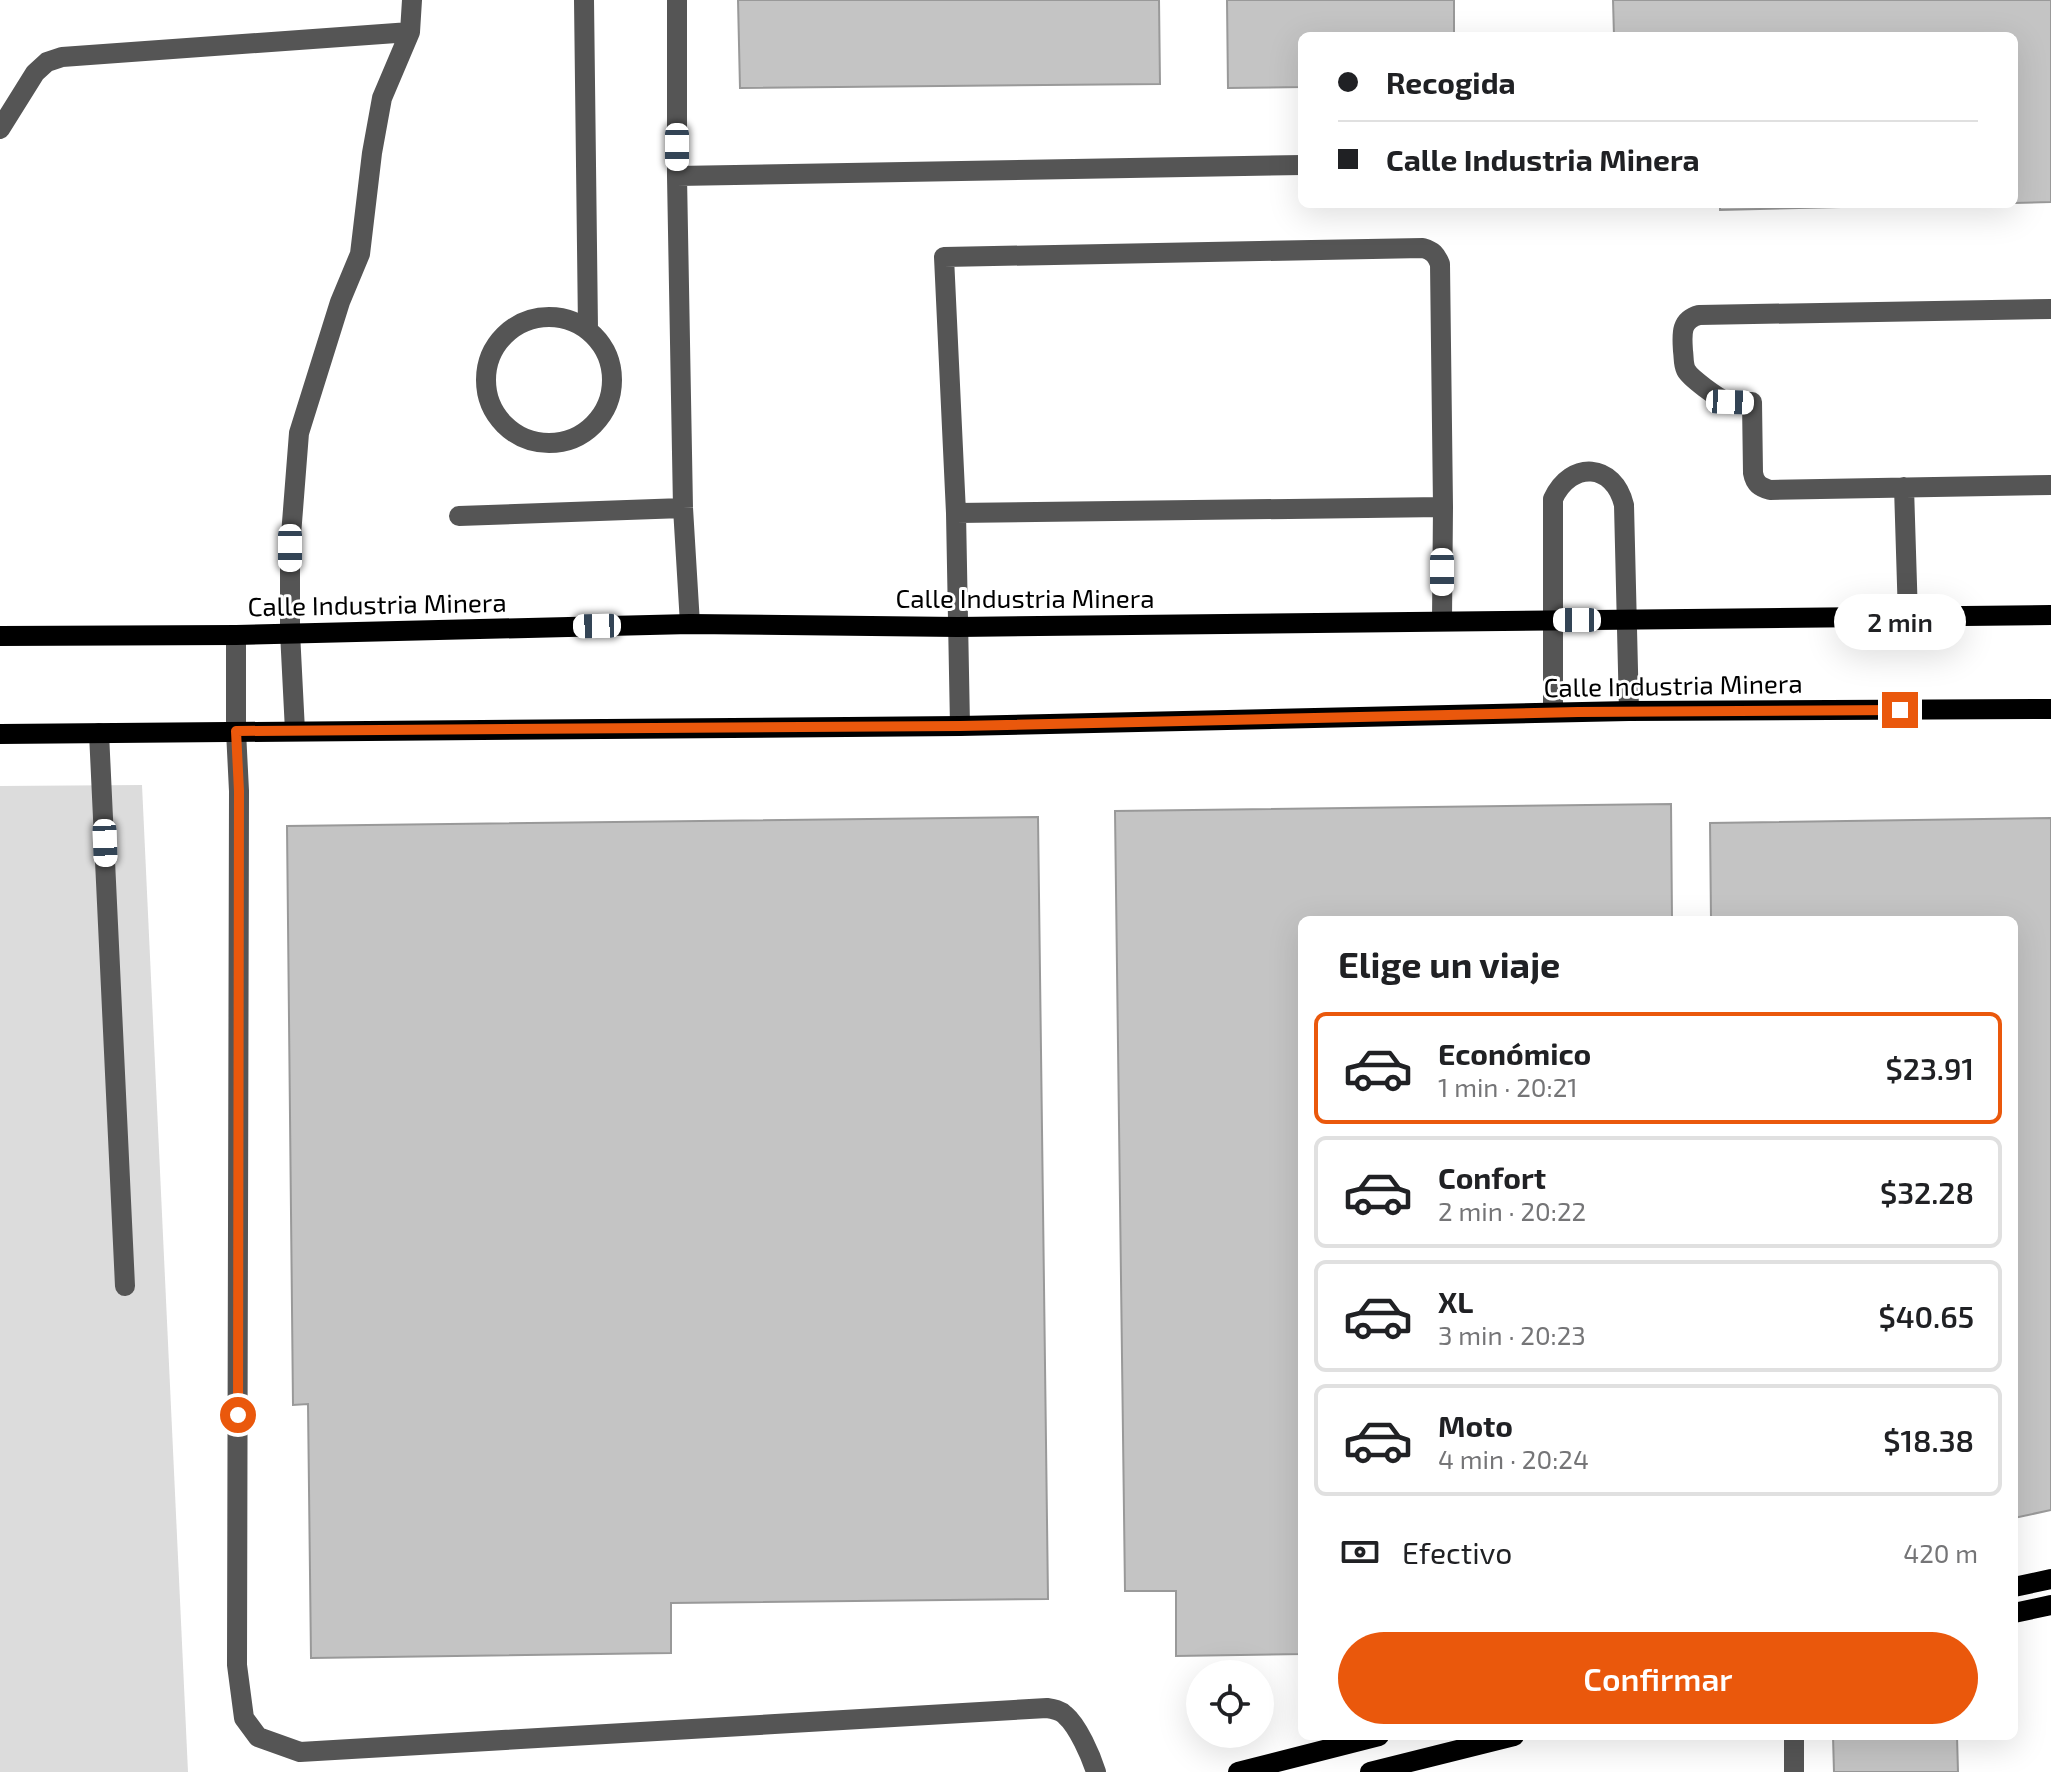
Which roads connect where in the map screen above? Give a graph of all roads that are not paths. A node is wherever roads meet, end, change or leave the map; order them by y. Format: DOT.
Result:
graph roads {
  1 [pos="412,0"];
  2 [pos="584,0"];
  3 [pos="677,0"];
  4 [pos="410,32"];
  5 [pos="0,129"];
  6 [pos="1298,165"];
  7 [pos="677,176"];
  8 [pos="2051,309"];
  9 [pos="588,329"];
  10 [pos="2051,485"];
  11 [pos="1904,487"];
  12 [pos="1443,507"];
  13 [pos="683,508"];
  14 [pos="956,513"];
  15 [pos="459,516"];
  16 [pos="2051,615"];
  17 [pos="1908,617"];
  18 [pos="1442,620"];
  19 [pos="1553,620"];
  20 [pos="1627,620"];
  21 [pos="690,624"];
  22 [pos="958,627"];
  23 [pos="290,632"];
  24 [pos="236,635"];
  25 [pos="0,636"];
  26 [pos="2051,709"];
  27 [pos="1629,711"];
  28 [pos="1553,712"];
  29 [pos="960,726"];
  30 [pos="236,731"];
  31 [pos="295,731"];
  32 [pos="99,733"];
  33 [pos="0,734"];
  34 [pos="125,1286"];
  35 [pos="2051,1579"];
  36 [pos="2018,1586"];
  37 [pos="2051,1605"];
  38 [pos="2018,1612"];
  39 [pos="1363,1740"];
  40 [pos="1498,1740"];
  41 [pos="1794,1740"];
  42 [pos="1096,1772"];
  43 [pos="1238,1772"];
  44 [pos="1370,1772"];
  45 [pos="1794,1772"];
  1 -- 4 [label="street"];
  2 -- 9 [label="street"];
  3 -- 7 [label="street"];
  4 -- 5 [label="street"];
  4 -- 23 [label="street"];
  6 -- 7 [label="street"];
  7 -- 13 [label="street"];
  8 -- 11 [label="street"];
  9 -- 9 [label="street"];
  10 -- 11 [label="street"];
  11 -- 17 [label="street"];
  12 -- 14 [label="street"];
  12 -- 14 [label="street"];
  12 -- 18 [label="street"];
  13 -- 15 [label="street"];
  13 -- 21 [label="street"];
  14 -- 22 [label="street"];
  16 -- 17 [label="main road, Calle Industria Minera"];
  17 -- 20 [label="main road, Calle Industria Minera"];
  18 -- 19 [label="main road, Calle Industria Minera"];
  18 -- 22 [label="main road, Calle Industria Minera"];
  19 -- 20 [label="main road, Calle Industria Minera"];
  19 -- 20 [label="street"];
  19 -- 28 [label="street"];
  20 -- 27 [label="street"];
  21 -- 22 [label="main road, Calle Industria Minera"];
  21 -- 23 [label="main road, Calle Industria Minera"];
  22 -- 29 [label="street"];
  23 -- 24 [label="main road, Calle Industria Minera"];
  23 -- 31 [label="street"];
  24 -- 25 [label="main road, Calle Industria Minera"];
  24 -- 30 [label="street"];
  26 -- 27 [label="main road, Calle Industria Minera"];
  27 -- 28 [label="main road, Calle Industria Minera"];
  28 -- 29 [label="main road, Calle Industria Minera"];
  29 -- 31 [label="main road, Calle Industria Minera"];
  30 -- 31 [label="main road, Calle Industria Minera"];
  30 -- 32 [label="main road, Calle Industria Minera"];
  30 -- 42 [label="street"];
  32 -- 33 [label="main road, Calle Industria Minera"];
  32 -- 34 [label="street"];
  35 -- 36 [label="main road"];
  37 -- 38 [label="main road"];
  39 -- 43 [label="main road"];
  40 -- 44 [label="main road"];
  41 -- 45 [label="street"];
}
